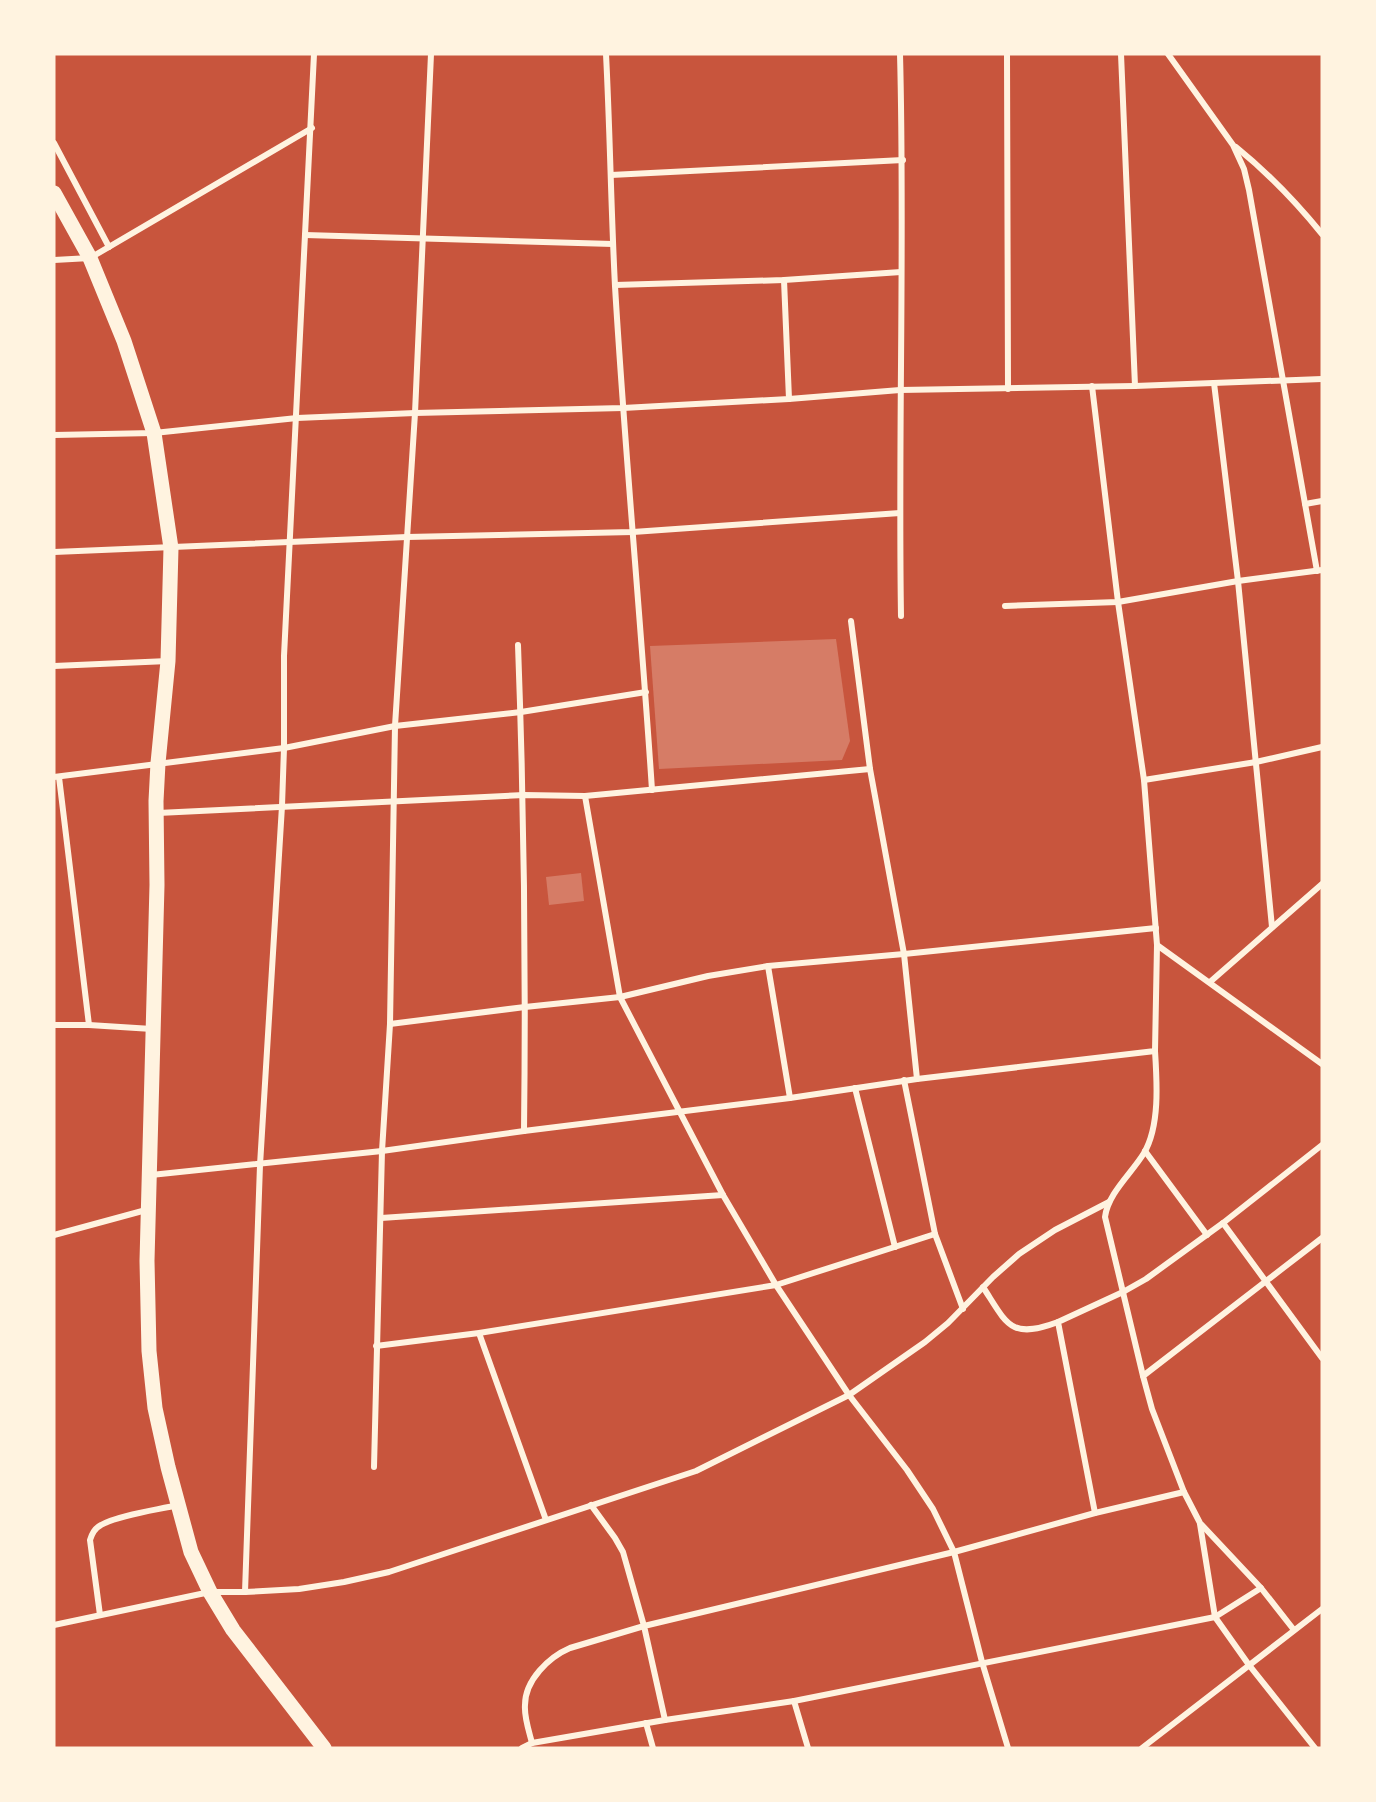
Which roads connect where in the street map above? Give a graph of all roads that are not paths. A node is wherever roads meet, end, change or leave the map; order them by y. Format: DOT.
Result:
graph roads {
  1 [pos="314,54"];
  2 [pos="431,54"];
  3 [pos="606,54"];
  4 [pos="613,54"];
  5 [pos="900,54"];
  6 [pos="1007,54"];
  7 [pos="1121,54"];
  8 [pos="1168,54"];
  9 [pos="312,128"];
  10 [pos="54,143"];
  11 [pos="1233,145"];
  12 [pos="903,160"];
  13 [pos="611,175"];
  14 [pos="54,193"];
  15 [pos="1322,234"];
  16 [pos="305,235"];
  17 [pos="422,239"];
  18 [pos="613,244"];
  19 [pos="109,247"];
  20 [pos="90,258"];
  21 [pos="54,260"];
  22 [pos="901,272"];
  23 [pos="784,280"];
  24 [pos="615,285"];
  25 [pos="1322,379"];
  26 [pos="1284,382"];
  27 [pos="1214,383"];
  28 [pos="1092,386"];
  29 [pos="1135,386"];
  30 [pos="1008,388"];
  31 [pos="900,390"];
  32 [pos="789,399"];
  33 [pos="623,408"];
  34 [pos="415,413"];
  35 [pos="297,418"];
  36 [pos="154,433"];
  37 [pos="54,435"];
  38 [pos="1322,501"];
  39 [pos="1305,504"];
  40 [pos="900,513"];
  41 [pos="633,532"];
  42 [pos="407,537"];
  43 [pos="290,542"];
  44 [pos="171,548"];
  45 [pos="54,552"];
  46 [pos="1320,570"];
  47 [pos="1238,581"];
  48 [pos="1118,602"];
  49 [pos="1005,606"];
  50 [pos="901,616"];
  51 [pos="851,621"];
  52 [pos="518,645"];
  53 [pos="168,661"];
  54 [pos="54,666"];
  55 [pos="646,692"];
  56 [pos="521,712"];
  57 [pos="395,726"];
  58 [pos="1322,747"];
  59 [pos="284,748"];
  60 [pos="1256,762"];
  61 [pos="158,763"];
  62 [pos="870,769"];
  63 [pos="56,777"];
  64 [pos="1144,780"];
  65 [pos="652,790"];
  66 [pos="524,795"];
  67 [pos="585,796"];
  68 [pos="393,801"];
  69 [pos="282,806"];
  70 [pos="156,813"];
  71 [pos="1322,884"];
  72 [pos="1272,927"];
  73 [pos="1156,928"];
  74 [pos="1157,945"];
  75 [pos="904,954"];
  76 [pos="768,966"];
  77 [pos="1210,982"];
  78 [pos="620,998"];
  79 [pos="525,1007"];
  80 [pos="54,1024"];
  81 [pos="390,1024"];
  82 [pos="89,1025"];
  83 [pos="153,1029"];
  84 [pos="1155,1051"];
  85 [pos="1322,1064"];
  86 [pos="917,1079"];
  87 [pos="904,1080"];
  88 [pos="855,1088"];
  89 [pos="790,1098"];
  90 [pos="678,1112"];
  91 [pos="524,1131"];
  92 [pos="1322,1145"];
  93 [pos="382,1151"];
  94 [pos="1145,1151"];
  95 [pos="260,1165"];
  96 [pos="149,1175"];
  97 [pos="723,1195"];
  98 [pos="1109,1202"];
  99 [pos="148,1210"];
  100 [pos="381,1218"];
  101 [pos="1223,1222"];
  102 [pos="935,1234"];
  103 [pos="54,1235"];
  104 [pos="1207,1235"];
  105 [pos="1322,1239"];
  106 [pos="896,1247"];
  107 [pos="1266,1280"];
  108 [pos="776,1285"];
  109 [pos="982,1287"];
  110 [pos="1123,1292"];
  111 [pos="963,1309"];
  112 [pos="1058,1322"];
  113 [pos="479,1333"];
  114 [pos="376,1346"];
  115 [pos="1322,1358"];
  116 [pos="1143,1376"];
  117 [pos="849,1395"];
  118 [pos="374,1467"];
  119 [pos="1184,1492"];
  120 [pos="178,1505"];
  121 [pos="591,1505"];
  122 [pos="1095,1513"];
  123 [pos="546,1520"];
  124 [pos="1200,1523"];
  125 [pos="954,1552"];
  126 [pos="1260,1588"];
  127 [pos="210,1592"];
  128 [pos="245,1592"];
  129 [pos="1322,1609"];
  130 [pos="100,1615"];
  131 [pos="1215,1617"];
  132 [pos="54,1625"];
  133 [pos="644,1626"];
  134 [pos="1294,1630"];
  135 [pos="982,1662"];
  136 [pos="1249,1665"];
  137 [pos="794,1701"];
  138 [pos="665,1720"];
  139 [pos="646,1723"];
  140 [pos="532,1743"];
  141 [pos="324,1748"];
  142 [pos="522,1748"];
  143 [pos="653,1748"];
  144 [pos="807,1748"];
  145 [pos="1008,1748"];
  146 [pos="1142,1748"];
  147 [pos="1315,1748"];
  1 -- 9 [label="street"];
  2 -- 17 [label="street"];
  3 -- 4 [label="street"];
  3 -- 13 [label="street"];
  5 -- 12 [label="street"];
  6 -- 30 [label="street"];
  7 -- 29 [label="street"];
  8 -- 11 [label="street"];
  9 -- 16 [label="street"];
  9 -- 19 [label="street"];
  10 -- 19 [label="street"];
  11 -- 15 [label="street"];
  11 -- 26 [label="street"];
  12 -- 13 [label="street"];
  12 -- 22 [label="street"];
  13 -- 18 [label="street"];
  14 -- 20 [label="main road"];
  16 -- 17 [label="street"];
  16 -- 35 [label="street"];
  17 -- 18 [label="street"];
  17 -- 34 [label="street"];
  18 -- 24 [label="street"];
  19 -- 20 [label="street"];
  20 -- 21 [label="street"];
  20 -- 36 [label="main road"];
  22 -- 23 [label="street"];
  22 -- 31 [label="street"];
  23 -- 24 [label="street"];
  23 -- 32 [label="street"];
  24 -- 33 [label="street"];
  25 -- 26 [label="street"];
  26 -- 27 [label="street"];
  26 -- 39 [label="street"];
  27 -- 29 [label="street"];
  27 -- 47 [label="street"];
  28 -- 29 [label="street"];
  28 -- 30 [label="street"];
  28 -- 48 [label="street"];
  30 -- 31 [label="street"];
  31 -- 32 [label="street"];
  31 -- 40 [label="street"];
  32 -- 33 [label="street"];
  33 -- 34 [label="street"];
  33 -- 41 [label="street"];
  34 -- 35 [label="street"];
  34 -- 42 [label="street"];
  35 -- 36 [label="street"];
  35 -- 43 [label="street"];
  36 -- 37 [label="street"];
  36 -- 44 [label="main road"];
  38 -- 39 [label="street"];
  39 -- 46 [label="street"];
  40 -- 41 [label="street"];
  40 -- 50 [label="street"];
  41 -- 42 [label="street"];
  41 -- 55 [label="street"];
  42 -- 43 [label="street"];
  42 -- 57 [label="street"];
  43 -- 44 [label="street"];
  43 -- 59 [label="street"];
  44 -- 45 [label="street"];
  44 -- 53 [label="main road"];
  46 -- 47 [label="street"];
  47 -- 48 [label="street"];
  47 -- 60 [label="street"];
  48 -- 49 [label="street"];
  48 -- 64 [label="street"];
  51 -- 62 [label="street"];
  52 -- 56 [label="street"];
  53 -- 54 [label="street"];
  53 -- 61 [label="main road"];
  55 -- 56 [label="street"];
  55 -- 65 [label="street"];
  56 -- 57 [label="street"];
  56 -- 66 [label="street"];
  57 -- 59 [label="street"];
  57 -- 68 [label="street"];
  58 -- 60 [label="street"];
  59 -- 61 [label="street"];
  59 -- 69 [label="street"];
  60 -- 64 [label="street"];
  60 -- 72 [label="street"];
  61 -- 63 [label="street"];
  61 -- 70 [label="main road"];
  62 -- 65 [label="street"];
  62 -- 75 [label="street"];
  63 -- 82 [label="street"];
  64 -- 73 [label="street"];
  65 -- 67 [label="street"];
  66 -- 67 [label="street"];
  66 -- 68 [label="street"];
  66 -- 79 [label="street"];
  67 -- 78 [label="street"];
  68 -- 69 [label="street"];
  68 -- 81 [label="street"];
  69 -- 70 [label="street"];
  69 -- 95 [label="street"];
  70 -- 83 [label="main road"];
  71 -- 72 [label="street"];
  72 -- 77 [label="street"];
  73 -- 74 [label="street"];
  73 -- 75 [label="street"];
  74 -- 77 [label="street"];
  74 -- 84 [label="street"];
  75 -- 76 [label="street"];
  75 -- 86 [label="street"];
  76 -- 78 [label="street"];
  76 -- 89 [label="street"];
  77 -- 85 [label="street"];
  78 -- 79 [label="street"];
  78 -- 90 [label="street"];
  79 -- 81 [label="street"];
  79 -- 91 [label="street"];
  80 -- 82 [label="street"];
  81 -- 93 [label="street"];
  82 -- 83 [label="street"];
  83 -- 96 [label="main road"];
  84 -- 86 [label="street"];
  84 -- 94 [label="street"];
  86 -- 87 [label="street"];
  87 -- 88 [label="street"];
  87 -- 102 [label="street"];
  88 -- 89 [label="street"];
  88 -- 106 [label="street"];
  89 -- 90 [label="street"];
  90 -- 91 [label="street"];
  90 -- 97 [label="street"];
  91 -- 93 [label="street"];
  92 -- 101 [label="street"];
  93 -- 95 [label="street"];
  93 -- 100 [label="street"];
  94 -- 98 [label="street"];
  94 -- 104 [label="street"];
  95 -- 96 [label="street"];
  95 -- 128 [label="street"];
  96 -- 99 [label="main road"];
  97 -- 100 [label="street"];
  97 -- 108 [label="street"];
  98 -- 109 [label="street"];
  98 -- 110 [label="street"];
  99 -- 103 [label="street"];
  99 -- 120 [label="main road"];
  100 -- 114 [label="street"];
  101 -- 104 [label="street"];
  101 -- 107 [label="street"];
  102 -- 106 [label="street"];
  102 -- 111 [label="street"];
  104 -- 110 [label="street"];
  105 -- 107 [label="street"];
  106 -- 108 [label="street"];
  107 -- 115 [label="street"];
  107 -- 116 [label="street"];
  108 -- 113 [label="street"];
  108 -- 117 [label="street"];
  109 -- 111 [label="street"];
  109 -- 112 [label="street"];
  110 -- 112 [label="street"];
  110 -- 116 [label="street"];
  111 -- 117 [label="street"];
  112 -- 122 [label="street"];
  113 -- 114 [label="street"];
  113 -- 123 [label="street"];
  114 -- 118 [label="street"];
  116 -- 119 [label="street"];
  117 -- 121 [label="street"];
  117 -- 125 [label="street"];
  119 -- 122 [label="street"];
  119 -- 124 [label="street"];
  120 -- 127 [label="main road"];
  120 -- 130 [label="street"];
  121 -- 123 [label="street"];
  121 -- 133 [label="street"];
  122 -- 125 [label="street"];
  123 -- 128 [label="street"];
  124 -- 126 [label="street"];
  124 -- 131 [label="street"];
  125 -- 133 [label="street"];
  125 -- 135 [label="street"];
  126 -- 131 [label="street"];
  126 -- 134 [label="street"];
  127 -- 128 [label="street"];
  127 -- 130 [label="street"];
  127 -- 141 [label="main road"];
  129 -- 134 [label="street"];
  130 -- 132 [label="street"];
  131 -- 135 [label="street"];
  131 -- 136 [label="street"];
  133 -- 138 [label="street"];
  133 -- 140 [label="street"];
  134 -- 136 [label="street"];
  135 -- 137 [label="street"];
  135 -- 145 [label="street"];
  136 -- 146 [label="street"];
  136 -- 147 [label="street"];
  137 -- 138 [label="street"];
  137 -- 144 [label="street"];
  138 -- 139 [label="street"];
  139 -- 140 [label="street"];
  139 -- 143 [label="street"];
  140 -- 142 [label="street"];
}
